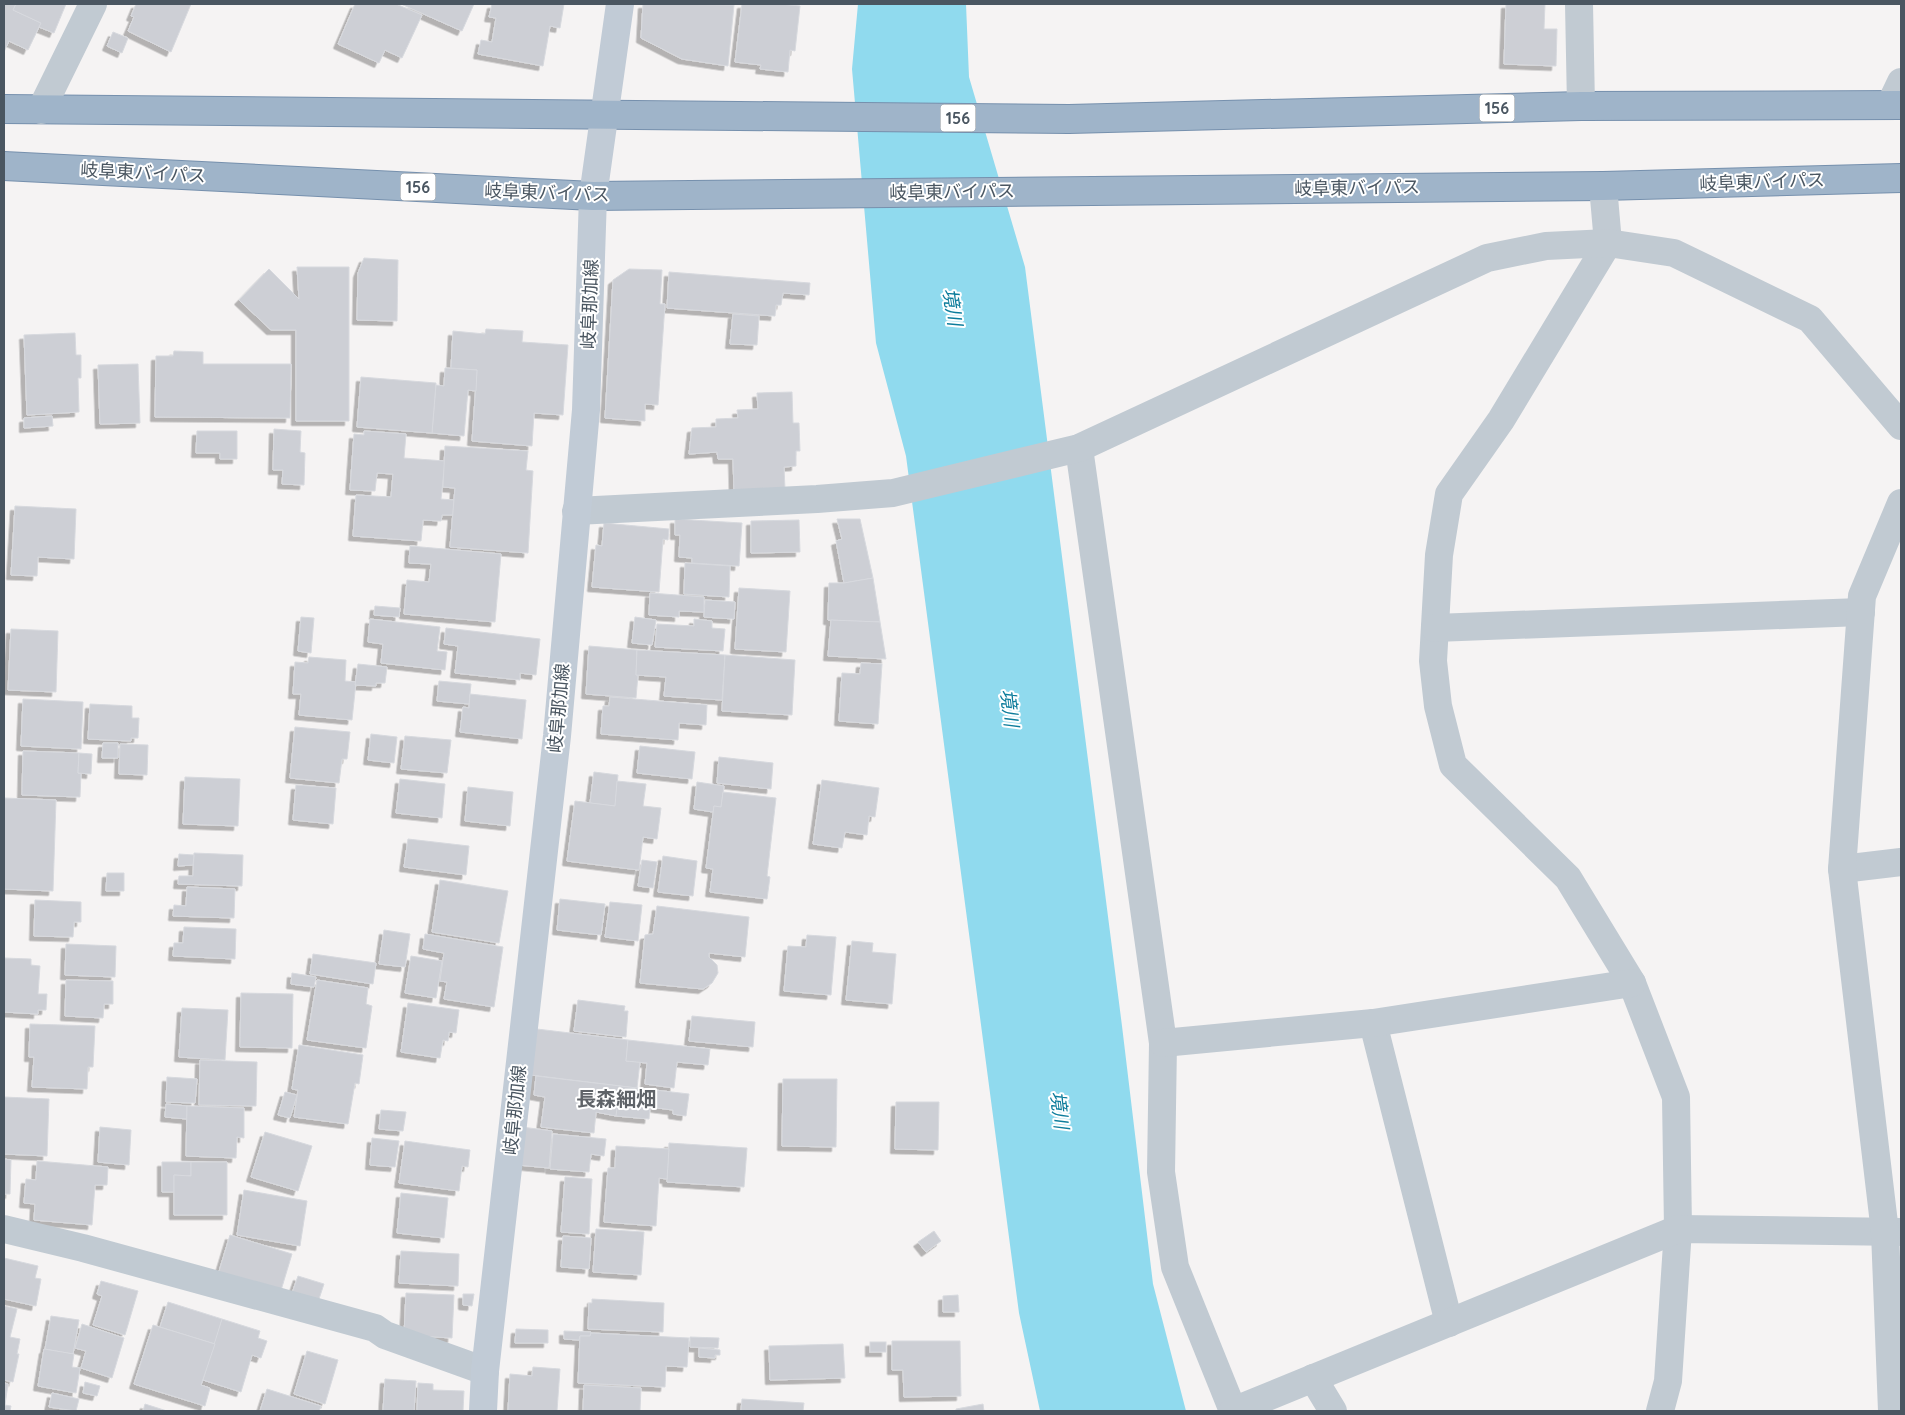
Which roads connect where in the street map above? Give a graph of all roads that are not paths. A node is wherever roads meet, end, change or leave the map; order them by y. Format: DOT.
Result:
graph roads {
  1 [pos="93,4"];
  2 [pos="620,4"];
  3 [pos="1579,4"];
  4 [pos="1897,97"];
  5 [pos="1581,106"];
  6 [pos="4,109"];
  7 [pos="41,110"];
  8 [pos="603,113"];
  9 [pos="4,166"];
  10 [pos="1901,178"];
  11 [pos="1603,186"];
  12 [pos="593,196"];
  13 [pos="1608,244"];
  14 [pos="1901,426"];
  15 [pos="1075,449"];
  16 [pos="1901,503"];
  17 [pos="576,511"];
  18 [pos="1861,612"];
  19 [pos="1435,628"];
  20 [pos="1901,862"];
  21 [pos="1842,869"];
  22 [pos="1632,983"];
  23 [pos="1373,1023"];
  24 [pos="1163,1043"];
  25 [pos="4,1229"];
  26 [pos="1678,1229"];
  27 [pos="1893,1232"];
  28 [pos="1449,1323"];
  29 [pos="486,1371"];
  30 [pos="1313,1378"];
  31 [pos="483,1411"];
  32 [pos="1233,1411"];
  33 [pos="1333,1411"];
  34 [pos="1660,1411"];
  35 [pos="1892,1411"];
  1 -- 7 [label="street"];
  2 -- 8 [label="main road, 岐阜那加線"];
  3 -- 5 [label="street"];
  4 -- 5 [label="highway, 156"];
  5 -- 8 [label="highway, 156"];
  6 -- 7 [label="highway, 156"];
  7 -- 8 [label="highway, 156"];
  8 -- 12 [label="main road, 岐阜那加線"];
  9 -- 12 [label="highway, 岐阜東バイパス / 156"];
  10 -- 11 [label="highway, 岐阜東バイパス / 156"];
  11 -- 12 [label="highway, 岐阜東バイパス / 156"];
  11 -- 13 [label="street"];
  12 -- 17 [label="main road, 岐阜那加線"];
  13 -- 14 [label="street"];
  13 -- 15 [label="street"];
  13 -- 19 [label="street"];
  15 -- 17 [label="street"];
  15 -- 24 [label="street"];
  16 -- 18 [label="street"];
  17 -- 29 [label="main road, 岐阜那加線"];
  18 -- 19 [label="street"];
  18 -- 21 [label="street"];
  19 -- 22 [label="street"];
  20 -- 21 [label="street"];
  21 -- 27 [label="street"];
  22 -- 23 [label="street"];
  22 -- 26 [label="street"];
  23 -- 24 [label="street"];
  23 -- 28 [label="street"];
  24 -- 32 [label="street"];
  25 -- 29 [label="street"];
  26 -- 27 [label="street"];
  26 -- 28 [label="street"];
  26 -- 34 [label="street"];
  27 -- 35 [label="street"];
  28 -- 30 [label="street"];
  29 -- 31 [label="main road, 岐阜那加線"];
  30 -- 32 [label="street"];
  30 -- 33 [label="street"];
}
